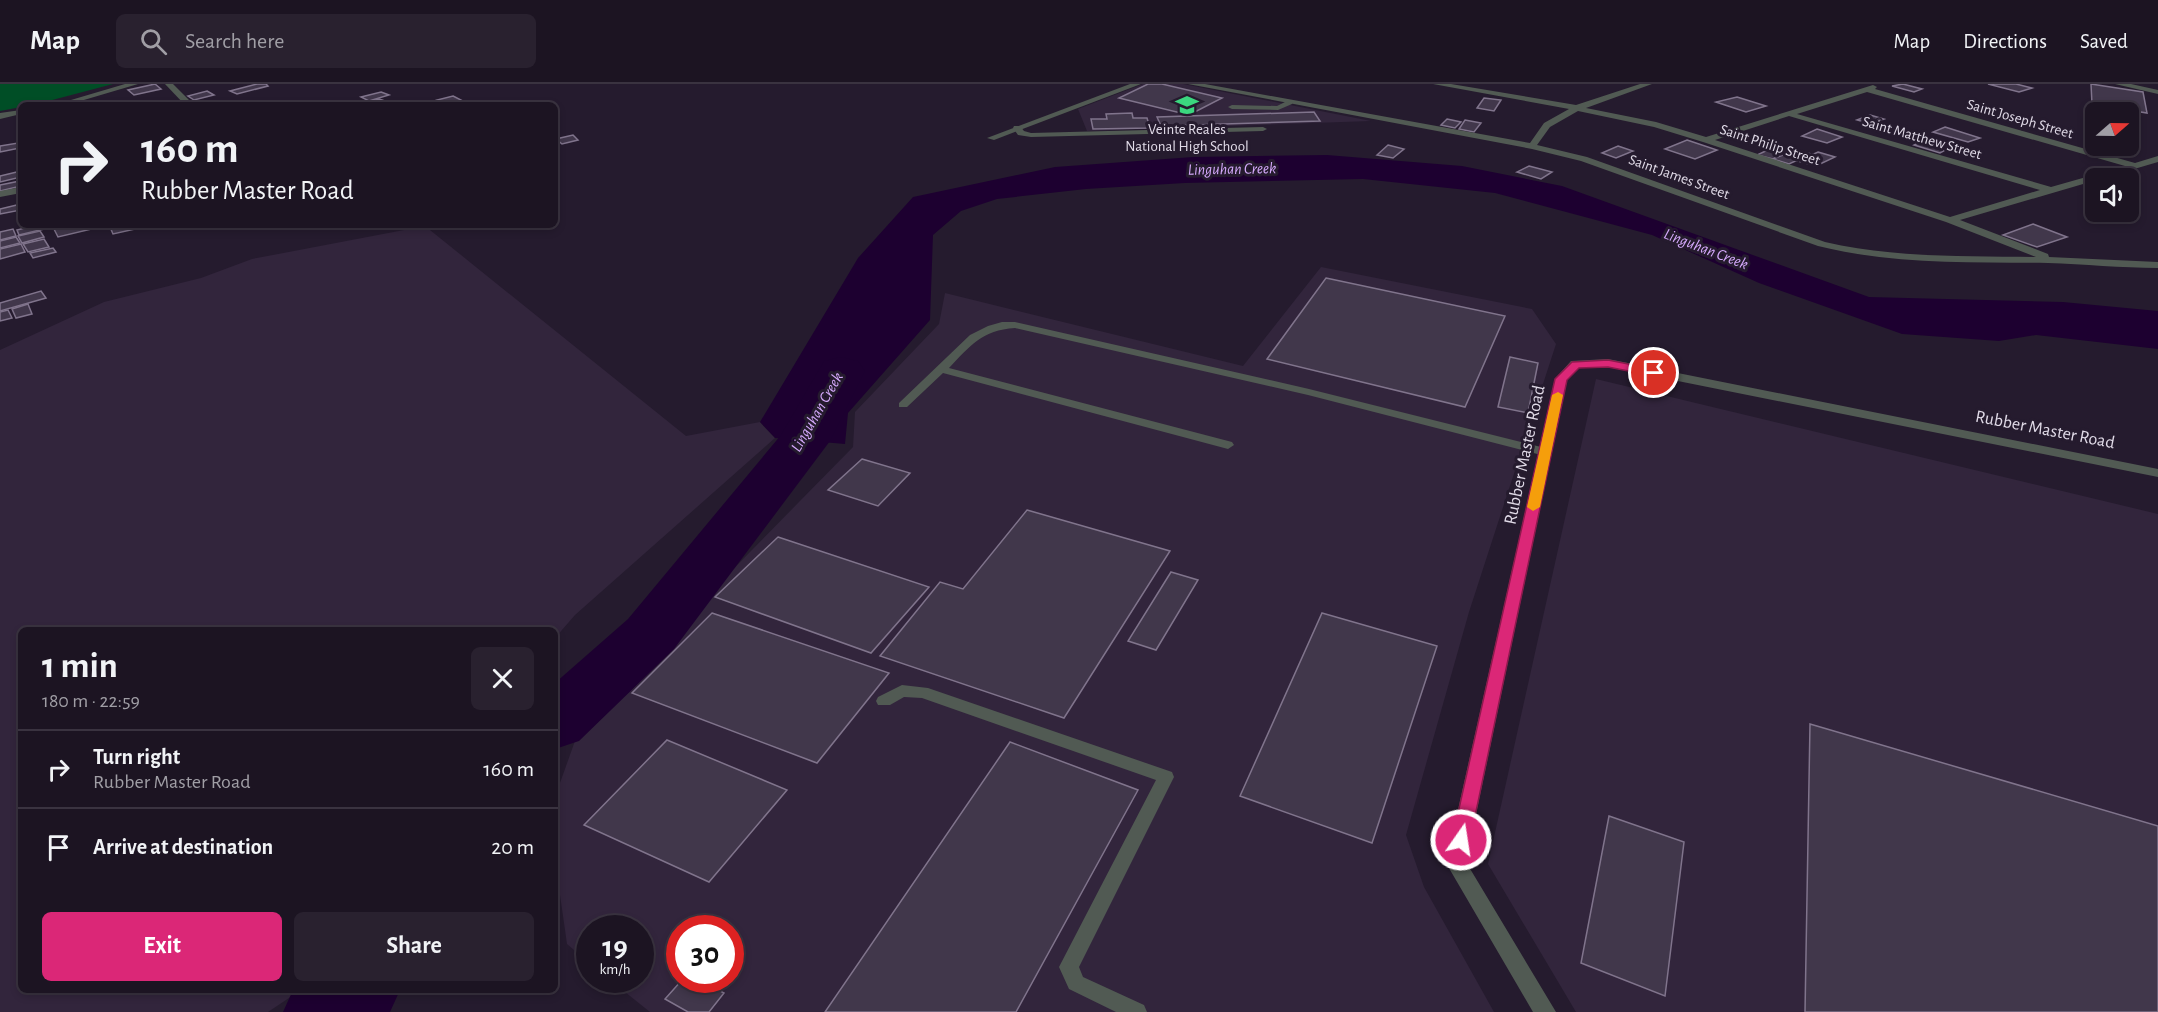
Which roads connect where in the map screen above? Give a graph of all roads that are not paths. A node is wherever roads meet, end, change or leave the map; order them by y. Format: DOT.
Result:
graph roads {
  1 [pos="134,84"];
  2 [pos="169,84"];
  3 [pos="1137,84"];
  4 [pos="1192,84"];
  5 [pos="1437,84"];
  6 [pos="1648,84"];
  7 [pos="1882,84"];
  8 [pos="2120,84"];
  9 [pos="1866,89"];
  10 [pos="2157,93"];
  11 [pos="69,102"];
  12 [pos="187,102"];
  13 [pos="1289,102"];
  14 [pos="1232,107"];
  15 [pos="1578,108"];
  16 [pos="18,113"];
  17 [pos="1786,113"];
  18 [pos="0,116"];
  19 [pos="1017,128"];
  20 [pos="1263,129"];
  21 [pos="991,138"];
  22 [pos="1706,140"];
  23 [pos="1532,146"];
  24 [pos="2158,159"];
  25 [pos="2133,165"];
  26 [pos="2049,190"];
  27 [pos="18,191"];
  28 [pos="0,194"];
  29 [pos="1950,220"];
  30 [pos="2053,260"];
  31 [pos="2158,265"];
  32 [pos="941,369"];
  33 [pos="903,405"];
  34 [pos="1228,445"];
  35 [pos="1545,452"];
  36 [pos="2158,473"];
  37 [pos="884,701"];
  38 [pos="1137,1012"];
  39 [pos="1545,1012"];
  1 -- 11 [label="street"];
  2 -- 12 [label="street"];
  3 -- 19 [label="street"];
  4 -- 13 [label="street, Saint James Street"];
  5 -- 15 [label="street, Saint Philip Street"];
  6 -- 15 [label="street"];
  7 -- 9 [label="street"];
  8 -- 10 [label="street"];
  9 -- 17 [label="street"];
  9 -- 25 [label="street, Saint Joseph Street"];
  13 -- 14 [label="lane"];
  13 -- 23 [label="street, Saint James Street"];
  15 -- 22 [label="street, Saint Philip Street"];
  15 -- 23 [label="street"];
  16 -- 18 [label="street"];
  17 -- 22 [label="street"];
  17 -- 26 [label="street, Saint Matthew Street"];
  19 -- 20 [label="lane"];
  19 -- 21 [label="street"];
  22 -- 29 [label="street, Saint Philip Street"];
  23 -- 30 [label="street, Saint James Street"];
  24 -- 25 [label="street"];
  25 -- 26 [label="street"];
  26 -- 29 [label="street"];
  27 -- 28 [label="lane"];
  29 -- 30 [label="street, Saint Philip Street"];
  30 -- 31 [label="street, Saint James Street"];
  32 -- 33 [label="lane"];
  32 -- 34 [label="lane"];
  32 -- 35 [label="lane"];
  35 -- 36 [label="street, Rubber Master Road"];
  35 -- 39 [label="street, Rubber Master Road"];
  37 -- 38 [label="lane"];
}
